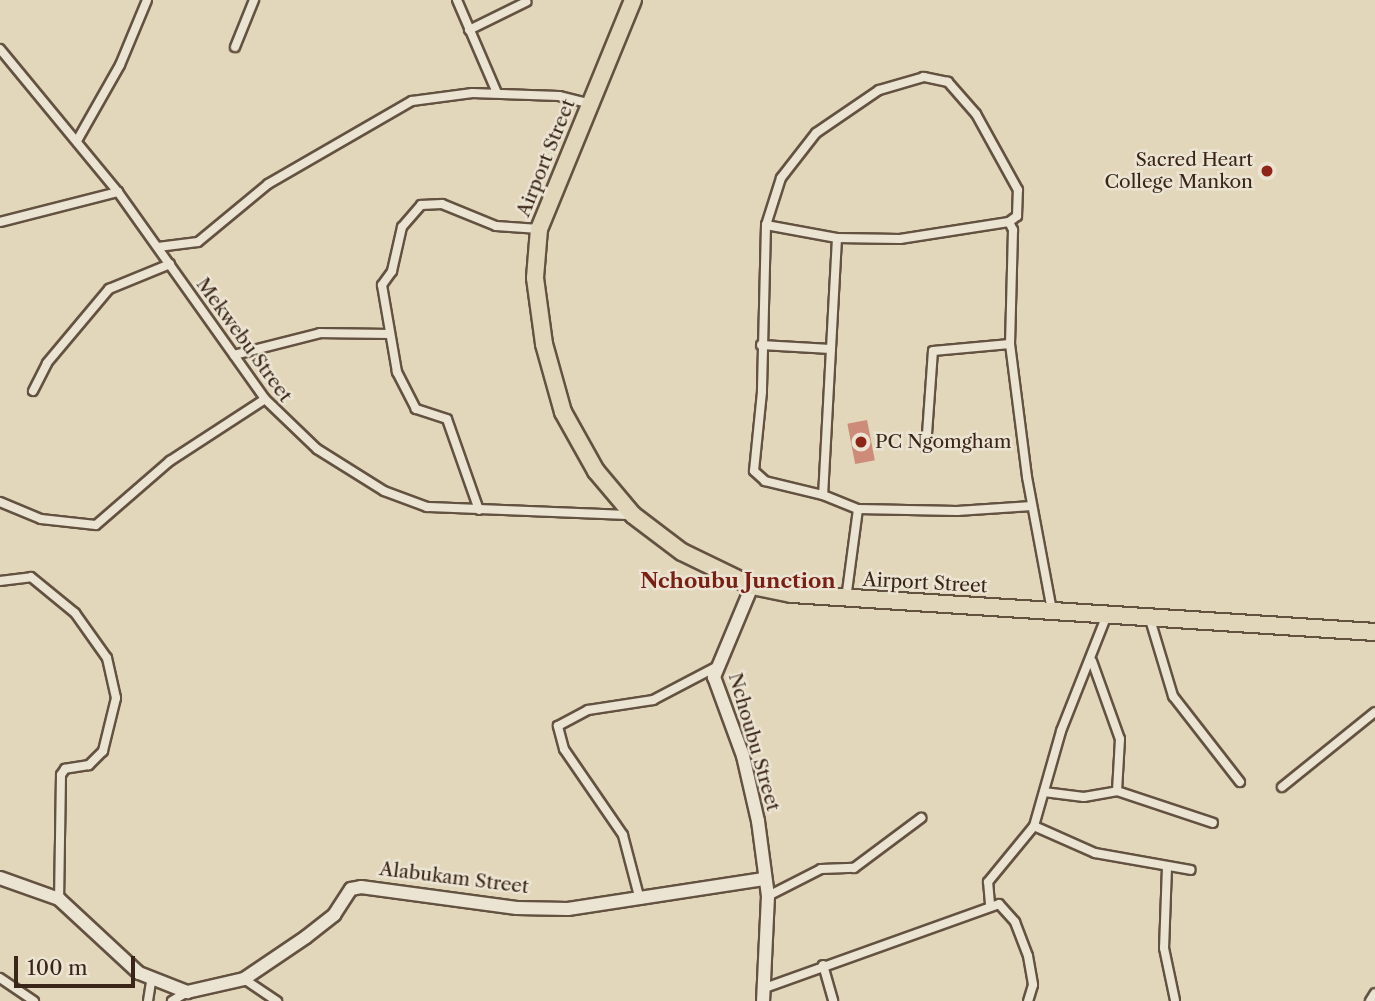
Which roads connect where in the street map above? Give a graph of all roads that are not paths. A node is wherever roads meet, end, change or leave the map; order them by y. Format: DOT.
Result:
graph roads {
  1 [pos="147,0"];
  2 [pos="254,0"];
  3 [pos="457,0"];
  4 [pos="633,0"];
  5 [pos="526,2"];
  6 [pos="469,30"];
  7 [pos="235,47"];
  8 [pos="0,49"];
  9 [pos="498,93"];
  10 [pos="590,104"];
  11 [pos="78,139"];
  12 [pos="118,192"];
  13 [pos="0,222"];
  14 [pos="1009,222"];
  15 [pos="766,225"];
  16 [pos="539,229"];
  17 [pos="837,238"];
  18 [pos="158,247"];
  19 [pos="170,264"];
  20 [pos="387,334"];
  21 [pos="1010,344"];
  22 [pos="761,345"];
  23 [pos="831,349"];
  24 [pos="234,355"];
  25 [pos="33,391"];
  26 [pos="265,399"];
  27 [pos="926,448"];
  28 [pos="824,495"];
  29 [pos="0,502"];
  30 [pos="1032,506"];
  31 [pos="858,509"];
  32 [pos="479,510"];
  33 [pos="633,515"];
  34 [pos="0,581"];
  35 [pos="752,586"];
  36 [pos="846,599"];
  37 [pos="1052,611"];
  38 [pos="1108,614"];
  39 [pos="1149,616"];
  40 [pos="1375,632"];
  41 [pos="1092,661"];
  42 [pos="714,668"];
  43 [pos="1375,712"];
  44 [pos="1240,782"];
  45 [pos="1282,787"];
  46 [pos="1117,791"];
  47 [pos="1044,792"];
  48 [pos="921,818"];
  49 [pos="1213,823"];
  50 [pos="1034,826"];
  51 [pos="1167,867"];
  52 [pos="1191,870"];
  53 [pos="0,878"];
  54 [pos="764,879"];
  55 [pos="768,896"];
  56 [pos="59,899"];
  57 [pos="639,900"];
  58 [pos="990,904"];
  59 [pos="823,965"];
  60 [pos="0,978"];
  61 [pos="244,979"];
  62 [pos="151,981"];
  63 [pos="187,992"];
  64 [pos="1375,993"];
  65 [pos="762,995"];
  66 [pos="1175,1000"];
  67 [pos="34,1001"];
  68 [pos="148,1001"];
  69 [pos="172,1001"];
  70 [pos="278,1001"];
  71 [pos="833,1001"];
  72 [pos="1028,1001"];
  73 [pos="1370,1001"];
  1 -- 11 [label="street"];
  2 -- 7 [label="street"];
  3 -- 6 [label="street"];
  4 -- 10 [label="highway, Airport Street"];
  5 -- 6 [label="street"];
  6 -- 9 [label="street"];
  8 -- 11 [label="street, Mekwebu Street"];
  9 -- 10 [label="street"];
  9 -- 18 [label="street"];
  10 -- 16 [label="highway, Airport Street"];
  11 -- 12 [label="street, Mekwebu Street"];
  12 -- 13 [label="street"];
  12 -- 18 [label="street, Mekwebu Street"];
  14 -- 15 [label="street"];
  14 -- 17 [label="street"];
  14 -- 21 [label="street"];
  15 -- 17 [label="street"];
  15 -- 22 [label="street"];
  16 -- 20 [label="street"];
  16 -- 33 [label="highway, Airport Street"];
  17 -- 23 [label="street"];
  18 -- 19 [label="street, Mekwebu Street"];
  19 -- 24 [label="street, Mekwebu Street"];
  19 -- 25 [label="street"];
  20 -- 24 [label="street"];
  20 -- 32 [label="street"];
  21 -- 27 [label="street"];
  21 -- 30 [label="street"];
  22 -- 23 [label="street"];
  22 -- 28 [label="street"];
  23 -- 28 [label="street"];
  24 -- 26 [label="street, Mekwebu Street"];
  26 -- 29 [label="street"];
  26 -- 32 [label="street, Mekwebu Street"];
  28 -- 31 [label="street"];
  30 -- 31 [label="street"];
  30 -- 37 [label="street"];
  31 -- 36 [label="street"];
  32 -- 33 [label="street, Mekwebu Street"];
  33 -- 35 [label="highway, Airport Street"];
  34 -- 56 [label="street"];
  35 -- 36 [label="highway, Airport Street"];
  35 -- 42 [label="street, Nchoubu Street"];
  36 -- 37 [label="highway, Airport Street"];
  37 -- 38 [label="highway, Airport Street"];
  38 -- 39 [label="highway, Airport Street"];
  38 -- 41 [label="street"];
  39 -- 40 [label="highway, Airport Street"];
  39 -- 44 [label="street"];
  41 -- 46 [label="street"];
  41 -- 47 [label="street"];
  42 -- 54 [label="street, Nchoubu Street"];
  42 -- 57 [label="street"];
  43 -- 45 [label="street"];
  46 -- 47 [label="street"];
  46 -- 49 [label="street"];
  47 -- 50 [label="street"];
  48 -- 55 [label="street"];
  50 -- 51 [label="street"];
  50 -- 58 [label="street"];
  51 -- 52 [label="street"];
  51 -- 66 [label="street"];
  53 -- 56 [label="street, Alabukam Street"];
  54 -- 55 [label="street, Nchoubu Street"];
  54 -- 57 [label="street, Alabukam Street"];
  55 -- 65 [label="street, Nchoubu Street"];
  56 -- 62 [label="street, Alabukam Street"];
  57 -- 61 [label="street, Alabukam Street"];
  58 -- 59 [label="street"];
  58 -- 72 [label="street"];
  59 -- 65 [label="street"];
  59 -- 71 [label="street"];
  60 -- 67 [label="street"];
  61 -- 63 [label="street, Alabukam Street"];
  61 -- 70 [label="street"];
  62 -- 63 [label="street, Alabukam Street"];
  62 -- 68 [label="street"];
  63 -- 69 [label="street"];
  64 -- 73 [label="street"];
}
